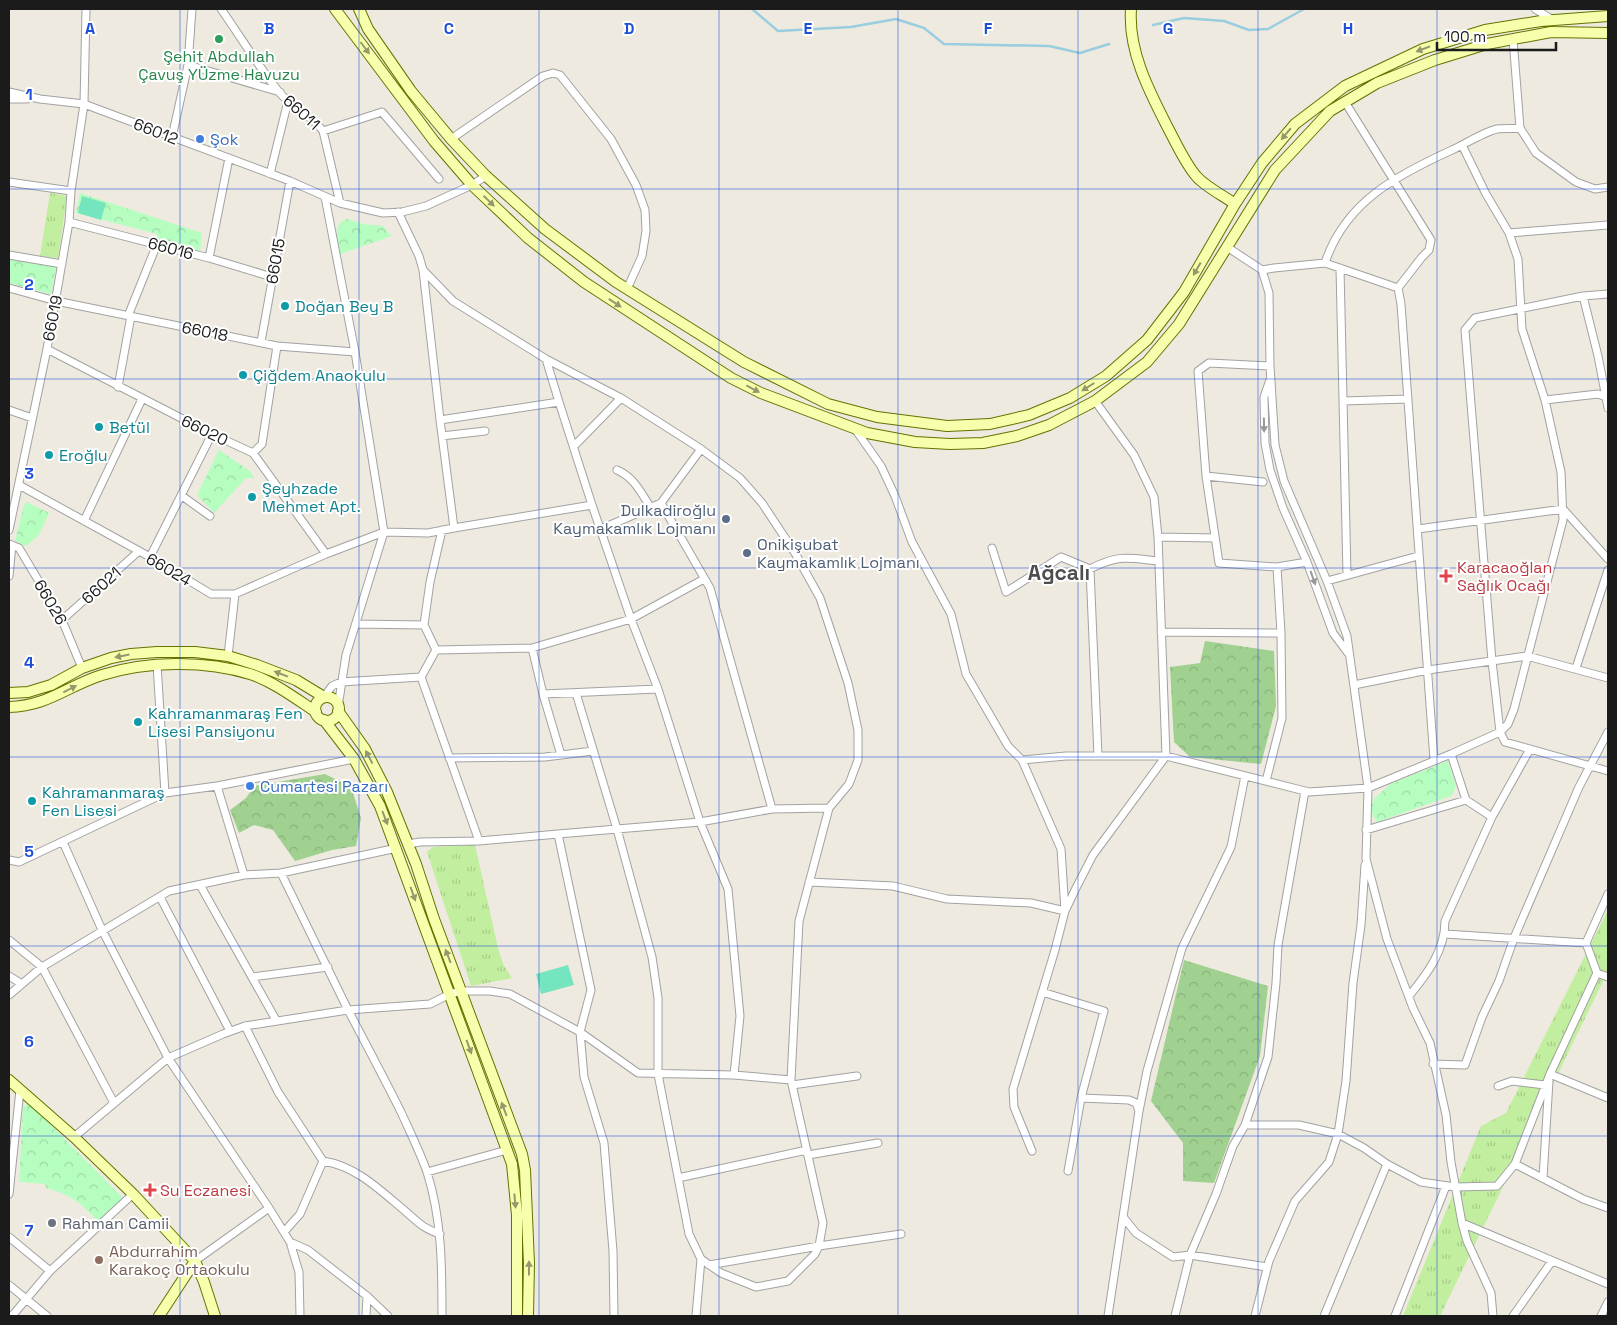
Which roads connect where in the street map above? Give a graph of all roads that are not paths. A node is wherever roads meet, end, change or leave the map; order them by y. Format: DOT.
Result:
graph roads {
  1 [pos="86,9"];
  2 [pos="192,9"];
  3 [pos="221,9"];
  4 [pos="335,9"];
  5 [pos="359,9"];
  6 [pos="1131,9"];
  7 [pos="1535,9"];
  8 [pos="1608,16"];
  9 [pos="1553,20"];
  10 [pos="1608,34"];
  11 [pos="1513,39"];
  12 [pos="188,65"];
  13 [pos="9,92"];
  14 [pos="280,92"];
  15 [pos="9,99"];
  16 [pos="40,99"];
  17 [pos="288,101"];
  18 [pos="1345,102"];
  19 [pos="84,104"];
  20 [pos="1520,128"];
  21 [pos="323,131"];
  22 [pos="172,137"];
  23 [pos="451,139"];
  24 [pos="1462,146"];
  25 [pos="229,158"];
  26 [pos="270,174"];
  27 [pos="486,176"];
  28 [pos="439,179"];
  29 [pos="1393,179"];
  30 [pos="290,181"];
  31 [pos="9,182"];
  32 [pos="472,185"];
  33 [pos="1608,187"];
  34 [pos="72,191"];
  35 [pos="325,197"];
  36 [pos="340,203"];
  37 [pos="1235,204"];
  38 [pos="398,212"];
  39 [pos="69,222"];
  40 [pos="1608,226"];
  41 [pos="1509,233"];
  42 [pos="157,244"];
  43 [pos="1227,247"];
  44 [pos="9,255"];
  45 [pos="209,258"];
  46 [pos="1325,263"];
  47 [pos="62,264"];
  48 [pos="1340,268"];
  49 [pos="423,270"];
  50 [pos="1262,270"];
  51 [pos="272,277"];
  52 [pos="9,288"];
  53 [pos="1398,288"];
  54 [pos="627,289"];
  55 [pos="1608,294"];
  56 [pos="1583,296"];
  57 [pos="56,301"];
  58 [pos="1520,308"];
  59 [pos="130,316"];
  60 [pos="261,342"];
  61 [pos="277,346"];
  62 [pos="46,349"];
  63 [pos="355,352"];
  64 [pos="546,359"];
  65 [pos="1270,366"];
  66 [pos="1271,377"];
  67 [pos="118,387"];
  68 [pos="1607,396"];
  69 [pos="620,398"];
  70 [pos="142,399"];
  71 [pos="1408,399"];
  72 [pos="1544,400"];
  73 [pos="1095,401"];
  74 [pos="1343,401"];
  75 [pos="558,402"];
  76 [pos="1608,408"];
  77 [pos="9,410"];
  78 [pos="32,418"];
  79 [pos="440,420"];
  80 [pos="855,429"];
  81 [pos="485,431"];
  82 [pos="212,434"];
  83 [pos="442,436"];
  84 [pos="574,446"];
  85 [pos="701,449"];
  86 [pos="253,453"];
  87 [pos="617,470"];
  88 [pos="1206,476"];
  89 [pos="1263,482"];
  90 [pos="19,485"];
  91 [pos="182,496"];
  92 [pos="661,504"];
  93 [pos="592,505"];
  94 [pos="651,508"];
  95 [pos="1563,509"];
  96 [pos="210,516"];
  97 [pos="1480,520"];
  98 [pos="84,521"];
  99 [pos="454,528"];
  100 [pos="601,529"];
  101 [pos="1418,529"];
  102 [pos="9,530"];
  103 [pos="442,530"];
  104 [pos="384,532"];
  105 [pos="1158,537"];
  106 [pos="1215,538"];
  107 [pos="10,545"];
  108 [pos="992,548"];
  109 [pos="139,551"];
  110 [pos="326,554"];
  111 [pos="1418,556"];
  112 [pos="150,557"];
  113 [pos="1608,559"];
  114 [pos="1158,561"];
  115 [pos="1307,562"];
  116 [pos="1277,567"];
  117 [pos="1090,569"];
  118 [pos="1608,570"];
  119 [pos="1347,575"];
  120 [pos="9,576"];
  121 [pos="704,579"];
  122 [pos="1327,581"];
  123 [pos="235,594"];
  124 [pos="631,619"];
  125 [pos="62,620"];
  126 [pos="356,624"];
  127 [pos="424,625"];
  128 [pos="1161,632"];
  129 [pos="1281,634"];
  130 [pos="532,648"];
  131 [pos="436,650"];
  132 [pos="1349,654"];
  133 [pos="228,656"];
  134 [pos="1527,656"];
  135 [pos="1492,661"];
  136 [pos="157,664"];
  137 [pos="82,668"];
  138 [pos="1576,668"];
  139 [pos="1428,670"];
  140 [pos="422,677"];
  141 [pos="1608,678"];
  142 [pos="341,682"];
  143 [pos="1354,685"];
  144 [pos="658,689"];
  145 [pos="9,692"];
  146 [pos="576,693"];
  147 [pos="543,694"];
  148 [pos="324,697"];
  149 [pos="9,707"];
  150 [pos="338,709"];
  151 [pos="316,712"];
  152 [pos="324,720"];
  153 [pos="1500,732"];
  154 [pos="1608,732"];
  155 [pos="1530,749"];
  156 [pos="593,751"];
  157 [pos="1451,754"];
  158 [pos="561,755"];
  159 [pos="1098,756"];
  160 [pos="1166,756"];
  161 [pos="449,758"];
  162 [pos="354,759"];
  163 [pos="1022,760"];
  164 [pos="1434,760"];
  165 [pos="1590,766"];
  166 [pos="1608,771"];
  167 [pos="1245,776"];
  168 [pos="1266,781"];
  169 [pos="217,786"];
  170 [pos="1368,788"];
  171 [pos="1305,791"];
  172 [pos="165,793"];
  173 [pos="1466,800"];
  174 [pos="828,808"];
  175 [pos="772,809"];
  176 [pos="1492,817"];
  177 [pos="700,822"];
  178 [pos="617,829"];
  179 [pos="1366,830"];
  180 [pos="558,834"];
  181 [pos="479,841"];
  182 [pos="63,842"];
  183 [pos="408,844"];
  184 [pos="396,848"];
  185 [pos="9,860"];
  186 [pos="1366,860"];
  187 [pos="281,873"];
  188 [pos="244,875"];
  189 [pos="809,882"];
  190 [pos="200,885"];
  191 [pos="1608,894"];
  192 [pos="160,897"];
  193 [pos="1065,911"];
  194 [pos="102,930"];
  195 [pos="1445,934"];
  196 [pos="1514,938"];
  197 [pos="9,940"];
  198 [pos="1586,944"];
  199 [pos="42,967"];
  200 [pos="328,967"];
  201 [pos="1597,973"];
  202 [pos="9,976"];
  203 [pos="252,977"];
  204 [pos="1608,977"];
  205 [pos="22,984"];
  206 [pos="462,990"];
  207 [pos="1042,992"];
  208 [pos="450,994"];
  209 [pos="9,995"];
  210 [pos="1409,996"];
  211 [pos="348,1010"];
  212 [pos="276,1020"];
  213 [pos="245,1026"];
  214 [pos="230,1031"];
  215 [pos="580,1032"];
  216 [pos="168,1058"];
  217 [pos="1433,1064"];
  218 [pos="658,1074"];
  219 [pos="1550,1074"];
  220 [pos="734,1075"];
  221 [pos="857,1076"];
  222 [pos="9,1080"];
  223 [pos="792,1083"];
  224 [pos="1545,1085"];
  225 [pos="1498,1086"];
  226 [pos="20,1090"];
  227 [pos="1081,1098"];
  228 [pos="1608,1098"];
  229 [pos="114,1103"];
  230 [pos="1139,1111"];
  231 [pos="1245,1126"];
  232 [pos="1338,1134"];
  233 [pos="74,1137"];
  234 [pos="878,1143"];
  235 [pos="507,1150"];
  236 [pos="1032,1151"];
  237 [pos="807,1152"];
  238 [pos="324,1161"];
  239 [pos="1387,1164"];
  240 [pos="1515,1164"];
  241 [pos="1068,1171"];
  242 [pos="427,1172"];
  243 [pos="678,1178"];
  244 [pos="1543,1178"];
  245 [pos="1446,1186"];
  246 [pos="1455,1187"];
  247 [pos="9,1194"];
  248 [pos="133,1194"];
  249 [pos="269,1208"];
  250 [pos="1608,1208"];
  251 [pos="1124,1218"];
  252 [pos="1462,1223"];
  253 [pos="284,1232"];
  254 [pos="440,1234"];
  255 [pos="901,1234"];
  256 [pos="9,1237"];
  257 [pos="290,1242"];
  258 [pos="819,1246"];
  259 [pos="1190,1255"];
  260 [pos="701,1259"];
  261 [pos="1552,1261"];
  262 [pos="195,1262"];
  263 [pos="709,1265"];
  264 [pos="1267,1267"];
  265 [pos="50,1271"];
  266 [pos="1608,1284"];
  267 [pos="9,1285"];
  268 [pos="367,1296"];
  269 [pos="26,1298"];
  270 [pos="1607,1305"];
  271 [pos="12,1316"];
  272 [pos="47,1316"];
  273 [pos="159,1316"];
  274 [pos="215,1316"];
  275 [pos="300,1316"];
  276 [pos="366,1316"];
  277 [pos="388,1316"];
  278 [pos="442,1316"];
  279 [pos="517,1316"];
  280 [pos="528,1316"];
  281 [pos="614,1316"];
  282 [pos="696,1316"];
  283 [pos="1108,1316"];
  284 [pos="1175,1316"];
  285 [pos="1255,1316"];
  286 [pos="1324,1316"];
  287 [pos="1395,1316"];
  288 [pos="1493,1316"];
  289 [pos="1514,1316"];
  290 [pos="1600,1316"];
  1 -- 19 [label="street, 66019"];
  2 -- 12 [label="street"];
  3 -- 14 [label="street, 66011"];
  4 -- 32 [label="main road, one-way"];
  5 -- 23 [label="main road"];
  6 -- 37 [label="main road"];
  7 -- 9 [label="street"];
  8 -- 9 [label="main road"];
  9 -- 37 [label="main road, one-way"];
  10 -- 11 [label="main road"];
  11 -- 18 [label="main road"];
  11 -- 20 [label="street"];
  12 -- 14 [label="street"];
  12 -- 22 [label="street"];
  13 -- 16 [label="street, 66012"];
  14 -- 17 [label="street, 66011"];
  15 -- 16 [label="street, 66012"];
  16 -- 19 [label="street, 66012"];
  17 -- 21 [label="street, 66011"];
  17 -- 26 [label="street"];
  18 -- 29 [label="street"];
  18 -- 43 [label="main road"];
  19 -- 22 [label="street, 66012"];
  19 -- 34 [label="street, 66019"];
  20 -- 24 [label="street"];
  20 -- 33 [label="street"];
  21 -- 28 [label="street"];
  21 -- 36 [label="street, 66011"];
  22 -- 25 [label="street, 66012"];
  23 -- 27 [label="main road"];
  23 -- 54 [label="street"];
  24 -- 29 [label="street"];
  24 -- 41 [label="street"];
  25 -- 26 [label="street, 66012"];
  25 -- 45 [label="street"];
  26 -- 30 [label="street, 66012"];
  27 -- 32 [label="street, 66012"];
  27 -- 54 [label="main road"];
  29 -- 46 [label="street"];
  29 -- 53 [label="street"];
  30 -- 35 [label="street, 66012"];
  30 -- 51 [label="street, 66015"];
  31 -- 34 [label="street"];
  32 -- 38 [label="street, 66012"];
  32 -- 80 [label="main road, one-way"];
  34 -- 39 [label="street, 66019"];
  35 -- 36 [label="street, 66012"];
  35 -- 63 [label="street"];
  36 -- 38 [label="street, 66012"];
  37 -- 54 [label="main road, one-way"];
  38 -- 49 [label="street"];
  39 -- 42 [label="street, 66016"];
  39 -- 47 [label="street, 66019"];
  40 -- 41 [label="street"];
  41 -- 58 [label="street"];
  42 -- 45 [label="street, 66016"];
  42 -- 59 [label="street"];
  43 -- 50 [label="street"];
  43 -- 73 [label="main road"];
  44 -- 47 [label="street"];
  45 -- 51 [label="street, 66016"];
  46 -- 48 [label="street"];
  46 -- 50 [label="street"];
  47 -- 57 [label="street, 66019"];
  48 -- 53 [label="street"];
  48 -- 74 [label="street"];
  49 -- 64 [label="street"];
  49 -- 79 [label="street"];
  50 -- 65 [label="street"];
  51 -- 60 [label="street, 66015"];
  52 -- 57 [label="street, 66018"];
  53 -- 71 [label="street"];
  55 -- 56 [label="street"];
  56 -- 58 [label="street"];
  56 -- 68 [label="street"];
  57 -- 59 [label="street, 66018"];
  57 -- 62 [label="street, 66019"];
  58 -- 72 [label="street"];
  58 -- 97 [label="street"];
  59 -- 60 [label="street, 66018"];
  59 -- 67 [label="street"];
  60 -- 61 [label="street, 66018"];
  61 -- 63 [label="street, 66018"];
  61 -- 86 [label="street"];
  62 -- 67 [label="street, 66020"];
  62 -- 78 [label="street, 66019"];
  63 -- 104 [label="street"];
  64 -- 69 [label="street"];
  64 -- 75 [label="street"];
  65 -- 66 [label="street"];
  65 -- 88 [label="street"];
  66 -- 115 [label="street, one-way"];
  66 -- 122 [label="street"];
  67 -- 70 [label="street, 66020"];
  68 -- 72 [label="street"];
  68 -- 76 [label="street"];
  69 -- 84 [label="street"];
  69 -- 85 [label="street"];
  70 -- 82 [label="street, 66020"];
  70 -- 98 [label="street"];
  71 -- 74 [label="street"];
  71 -- 101 [label="street"];
  72 -- 95 [label="street"];
  73 -- 80 [label="main road"];
  73 -- 105 [label="street"];
  74 -- 119 [label="street"];
  75 -- 79 [label="street"];
  75 -- 84 [label="street"];
  77 -- 78 [label="street"];
  78 -- 90 [label="street, 66019"];
  79 -- 83 [label="street"];
  80 -- 163 [label="street"];
  81 -- 83 [label="street"];
  82 -- 86 [label="street, 66020"];
  82 -- 91 [label="street"];
  83 -- 99 [label="street"];
  84 -- 93 [label="street"];
  85 -- 92 [label="street"];
  85 -- 174 [label="street"];
  86 -- 110 [label="street, 66020"];
  87 -- 94 [label="street"];
  88 -- 89 [label="street"];
  88 -- 106 [label="street"];
  90 -- 98 [label="street, 66024"];
  90 -- 102 [label="street, 66019"];
  91 -- 96 [label="street"];
  91 -- 112 [label="street"];
  92 -- 94 [label="street"];
  92 -- 121 [label="street"];
  93 -- 99 [label="street"];
  93 -- 100 [label="street"];
  94 -- 100 [label="street"];
  95 -- 97 [label="street"];
  95 -- 113 [label="street"];
  95 -- 134 [label="street"];
  97 -- 101 [label="street"];
  97 -- 135 [label="street"];
  98 -- 109 [label="street, 66024"];
  99 -- 103 [label="street"];
  100 -- 124 [label="street"];
  101 -- 111 [label="street"];
  103 -- 104 [label="street"];
  103 -- 127 [label="street"];
  104 -- 110 [label="street, 66024"];
  104 -- 126 [label="street"];
  105 -- 106 [label="street"];
  105 -- 114 [label="street"];
  106 -- 116 [label="street"];
  107 -- 120 [label="street"];
  107 -- 125 [label="street, 66026"];
  108 -- 117 [label="street"];
  109 -- 112 [label="street, 66024"];
  109 -- 125 [label="street, 66021"];
  110 -- 123 [label="street, 66024"];
  111 -- 119 [label="street"];
  111 -- 139 [label="street"];
  112 -- 123 [label="street, 66024"];
  114 -- 117 [label="street"];
  114 -- 128 [label="street"];
  115 -- 116 [label="street"];
  115 -- 132 [label="street, one-way"];
  116 -- 129 [label="street"];
  117 -- 159 [label="street"];
  118 -- 138 [label="street"];
  119 -- 122 [label="street"];
  121 -- 124 [label="street"];
  121 -- 175 [label="street"];
  122 -- 132 [label="street"];
  123 -- 133 [label="street"];
  124 -- 130 [label="street"];
  124 -- 144 [label="street"];
  125 -- 137 [label="street, 66026"];
  126 -- 127 [label="street"];
  126 -- 142 [label="street"];
  127 -- 131 [label="street"];
  128 -- 129 [label="street"];
  128 -- 160 [label="street"];
  129 -- 168 [label="street"];
  130 -- 131 [label="street"];
  130 -- 147 [label="street"];
  131 -- 140 [label="street"];
  132 -- 143 [label="street"];
  133 -- 137 [label="main road, one-way"];
  148 -- 133 [label="main road, one-way"];
  134 -- 135 [label="street"];
  134 -- 138 [label="street"];
  134 -- 153 [label="street"];
  135 -- 139 [label="street"];
  135 -- 153 [label="street"];
  149 -- 136 [label="main road, one-way"];
  136 -- 151 [label="main road"];
  136 -- 172 [label="street"];
  137 -- 145 [label="main road"];
  138 -- 141 [label="street"];
  139 -- 143 [label="street"];
  139 -- 164 [label="street"];
  140 -- 142 [label="street"];
  140 -- 161 [label="street"];
  142 -- 148 [label="street"];
  142 -- 150 [label="street"];
  143 -- 170 [label="street"];
  144 -- 146 [label="street"];
  144 -- 177 [label="street"];
  146 -- 147 [label="street"];
  146 -- 156 [label="street"];
  147 -- 158 [label="street"];
  148 -- 150 [label="main road"];
  148 -- 151 [label="main road"];
  150 -- 152 [label="main road"];
  183 -- 150 [label="main road, one-way"];
  151 -- 152 [label="main road"];
  152 -- 162 [label="main road"];
  153 -- 155 [label="street"];
  153 -- 157 [label="street"];
  154 -- 165 [label="street"];
  155 -- 165 [label="street"];
  155 -- 176 [label="street"];
  156 -- 158 [label="street"];
  156 -- 178 [label="street"];
  157 -- 164 [label="street"];
  157 -- 173 [label="street"];
  158 -- 161 [label="street"];
  159 -- 160 [label="street"];
  159 -- 163 [label="street"];
  160 -- 167 [label="street"];
  160 -- 193 [label="street"];
  161 -- 181 [label="street"];
  162 -- 169 [label="street"];
  162 -- 184 [label="main road, one-way"];
  163 -- 193 [label="street"];
  164 -- 170 [label="street"];
  165 -- 166 [label="street"];
  165 -- 196 [label="street"];
  167 -- 168 [label="street"];
  167 -- 230 [label="street"];
  168 -- 171 [label="street"];
  169 -- 172 [label="street"];
  169 -- 188 [label="street"];
  170 -- 171 [label="street"];
  170 -- 179 [label="street"];
  171 -- 231 [label="street"];
  172 -- 182 [label="street"];
  173 -- 176 [label="street"];
  173 -- 179 [label="street"];
  174 -- 175 [label="street"];
  174 -- 189 [label="street"];
  175 -- 177 [label="street"];
  176 -- 195 [label="street"];
  177 -- 178 [label="street"];
  177 -- 220 [label="street"];
  178 -- 180 [label="street"];
  178 -- 218 [label="street"];
  179 -- 186 [label="street"];
  180 -- 181 [label="street"];
  180 -- 215 [label="street"];
  181 -- 183 [label="street"];
  182 -- 185 [label="street"];
  182 -- 194 [label="street"];
  206 -- 183 [label="main road, one-way"];
  184 -- 187 [label="street"];
  184 -- 208 [label="main road, one-way"];
  186 -- 210 [label="street"];
  186 -- 232 [label="street"];
  187 -- 188 [label="street"];
  187 -- 200 [label="street"];
  188 -- 190 [label="street"];
  189 -- 193 [label="street"];
  189 -- 223 [label="street"];
  190 -- 192 [label="street"];
  190 -- 203 [label="street"];
  191 -- 198 [label="street"];
  192 -- 194 [label="street"];
  192 -- 214 [label="street"];
  193 -- 207 [label="street"];
  194 -- 199 [label="street"];
  194 -- 216 [label="street"];
  195 -- 196 [label="street"];
  195 -- 210 [label="street"];
  196 -- 198 [label="street"];
  196 -- 217 [label="street"];
  197 -- 199 [label="street"];
  198 -- 201 [label="street"];
  199 -- 205 [label="street"];
  199 -- 229 [label="street"];
  200 -- 203 [label="street"];
  200 -- 211 [label="street"];
  201 -- 204 [label="street"];
  201 -- 219 [label="street"];
  202 -- 205 [label="street"];
  203 -- 212 [label="street"];
  205 -- 209 [label="street"];
  206 -- 208 [label="street"];
  206 -- 215 [label="street"];
  280 -- 206 [label="main road, one-way"];
  207 -- 227 [label="street"];
  207 -- 236 [label="street"];
  208 -- 211 [label="street"];
  208 -- 235 [label="main road, one-way"];
  210 -- 217 [label="street"];
  211 -- 212 [label="street"];
  211 -- 242 [label="street"];
  212 -- 213 [label="street"];
  213 -- 214 [label="street"];
  213 -- 238 [label="street"];
  214 -- 216 [label="street"];
  215 -- 218 [label="street"];
  215 -- 281 [label="street"];
  216 -- 229 [label="street"];
  216 -- 249 [label="street"];
  217 -- 246 [label="street"];
  218 -- 220 [label="street"];
  218 -- 243 [label="street"];
  219 -- 224 [label="street"];
  219 -- 228 [label="street"];
  219 -- 244 [label="street"];
  220 -- 223 [label="street"];
  221 -- 223 [label="street"];
  222 -- 226 [label="main road"];
  223 -- 237 [label="street"];
  224 -- 225 [label="street"];
  224 -- 240 [label="street"];
  226 -- 233 [label="main road"];
  226 -- 247 [label="street"];
  227 -- 230 [label="street"];
  227 -- 241 [label="street"];
  229 -- 233 [label="street"];
  230 -- 251 [label="street"];
  231 -- 232 [label="street"];
  231 -- 259 [label="street"];
  232 -- 239 [label="street"];
  232 -- 264 [label="street"];
  233 -- 248 [label="main road"];
  234 -- 237 [label="street"];
  235 -- 242 [label="street"];
  235 -- 279 [label="main road, one-way"];
  237 -- 243 [label="street"];
  237 -- 258 [label="street"];
  238 -- 253 [label="street"];
  238 -- 254 [label="street"];
  239 -- 245 [label="street"];
  239 -- 286 [label="street"];
  240 -- 244 [label="street"];
  240 -- 246 [label="street"];
  242 -- 254 [label="street"];
  243 -- 260 [label="street"];
  244 -- 250 [label="street"];
  245 -- 246 [label="street"];
  245 -- 287 [label="street"];
  246 -- 252 [label="street"];
  248 -- 262 [label="main road"];
  248 -- 265 [label="street"];
  249 -- 253 [label="street"];
  249 -- 262 [label="street"];
  251 -- 259 [label="street"];
  251 -- 283 [label="street"];
  252 -- 261 [label="street"];
  252 -- 288 [label="street"];
  253 -- 257 [label="street"];
  254 -- 278 [label="street"];
  255 -- 258 [label="street"];
  256 -- 265 [label="street"];
  257 -- 268 [label="street"];
  257 -- 275 [label="street"];
  258 -- 263 [label="street"];
  258 -- 263 [label="street"];
  259 -- 264 [label="street"];
  259 -- 284 [label="street"];
  260 -- 263 [label="street"];
  260 -- 282 [label="street"];
  261 -- 266 [label="street"];
  261 -- 289 [label="street"];
  262 -- 273 [label="main road"];
  262 -- 274 [label="main road"];
  264 -- 285 [label="street"];
  265 -- 269 [label="street"];
  267 -- 269 [label="street"];
  268 -- 276 [label="street"];
  268 -- 277 [label="street"];
  269 -- 271 [label="street"];
  269 -- 272 [label="street"];
  270 -- 290 [label="street"];
}
